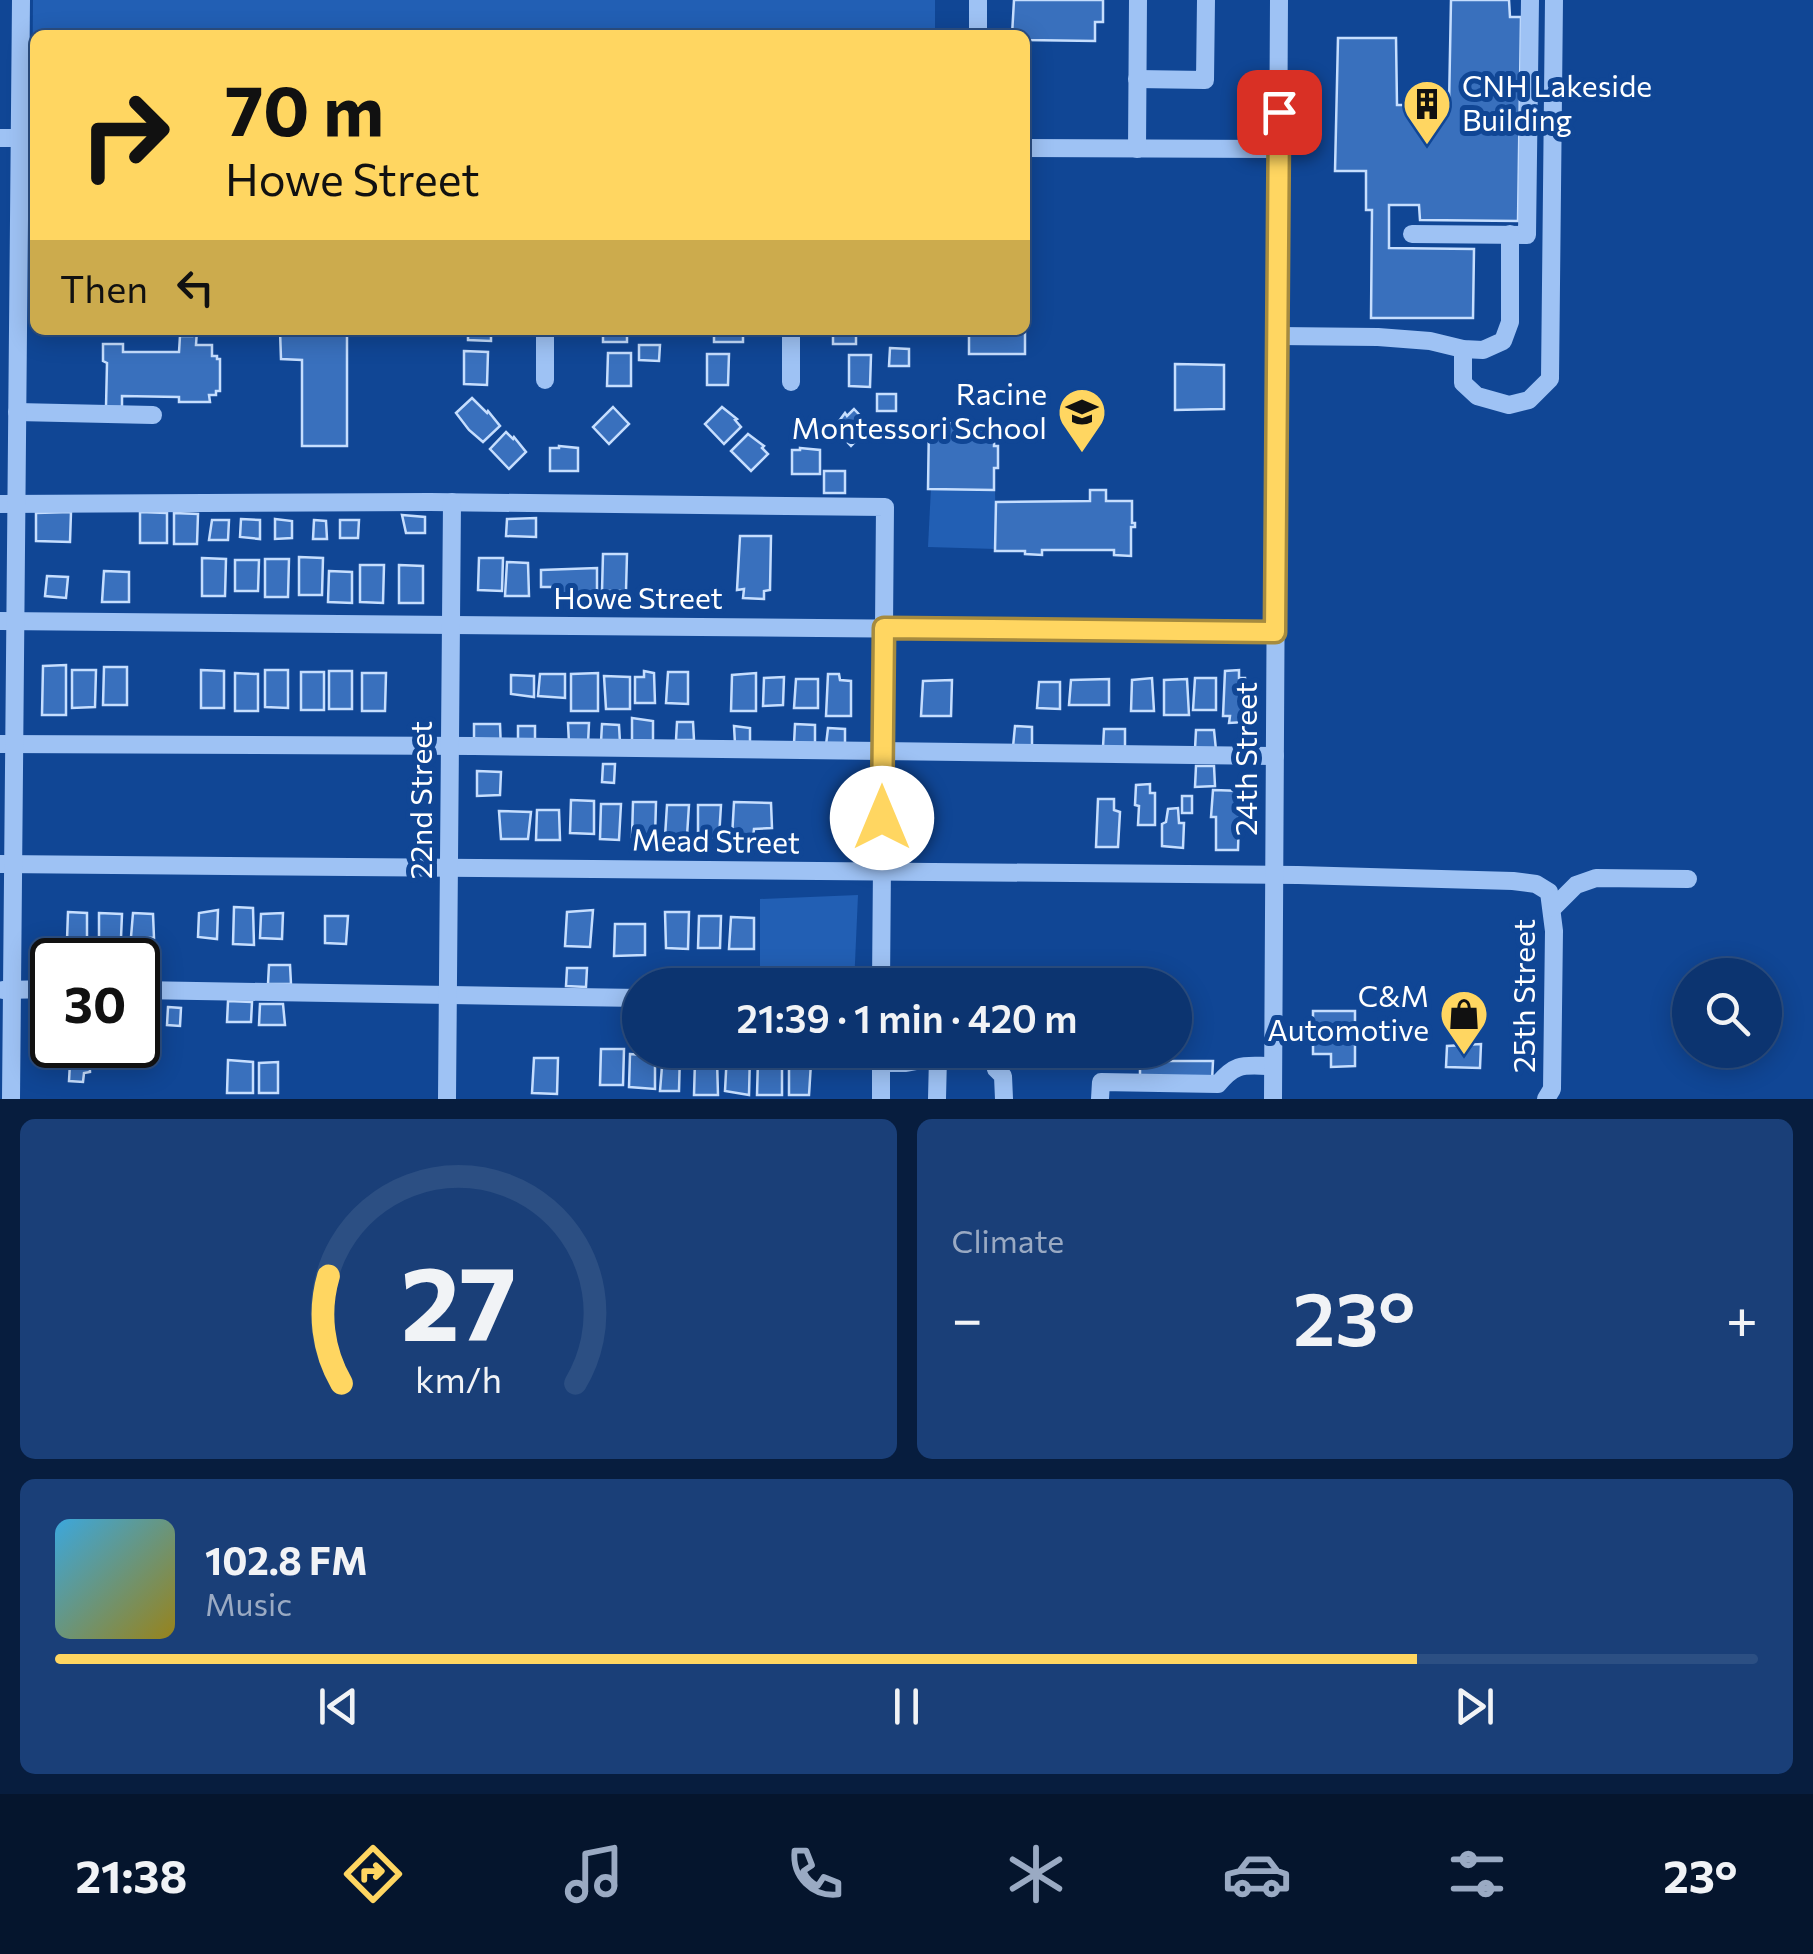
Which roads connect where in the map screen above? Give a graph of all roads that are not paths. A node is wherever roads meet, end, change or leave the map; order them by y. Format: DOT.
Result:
graph roads {
  1 [pos="21,0"];
  2 [pos="978,0"];
  3 [pos="1138,0"];
  4 [pos="1206,0"];
  5 [pos="1280,0"];
  6 [pos="1530,0"];
  7 [pos="1554,0"];
  8 [pos="0,23"];
  9 [pos="21,24"];
  10 [pos="978,30"];
  11 [pos="1137,79"];
  12 [pos="0,138"];
  13 [pos="28,138"];
  14 [pos="1030,148"];
  15 [pos="1137,148"];
  16 [pos="1279,149"];
  17 [pos="1412,234"];
  18 [pos="1510,234"];
  19 [pos="9,263"];
  20 [pos="545,335"];
  21 [pos="791,335"];
  22 [pos="1278,336"];
  23 [pos="1463,349"];
  24 [pos="9,378"];
  25 [pos="545,380"];
  26 [pos="790,382"];
  27 [pos="17,412"];
  28 [pos="153,416"];
  29 [pos="452,502"];
  30 [pos="8,504"];
  31 [pos="8,621"];
  32 [pos="451,625"];
  33 [pos="884,628"];
  34 [pos="1275,632"];
  35 [pos="7,744"];
  36 [pos="450,746"];
  37 [pos="883,750"];
  38 [pos="1275,756"];
  39 [pos="6,864"];
  40 [pos="449,868"];
  41 [pos="882,872"];
  42 [pos="1274,875"];
  43 [pos="1688,879"];
  44 [pos="1551,900"];
  45 [pos="882,968"];
  46 [pos="6,990"];
  47 [pos="160,990"];
  48 [pos="448,996"];
  49 [pos="622,998"];
  50 [pos="1273,1066"];
  51 [pos="881,1068"];
  52 [pos="938,1068"];
  53 [pos="996,1068"];
  54 [pos="1218,1091"];
  55 [pos="1551,1096"];
  56 [pos="11,1099"];
  57 [pos="447,1099"];
  58 [pos="880,1099"];
  59 [pos="937,1099"];
  60 [pos="1004,1099"];
  61 [pos="1100,1099"];
  62 [pos="1273,1099"];
  1 -- 9 [label="street"];
  2 -- 10 [label="street"];
  3 -- 11 [label="street"];
  4 -- 11 [label="street"];
  5 -- 16 [label="street, 24th Street"];
  6 -- 18 [label="street"];
  7 -- 23 [label="street"];
  8 -- 9 [label="street"];
  9 -- 13 [label="street"];
  11 -- 15 [label="street"];
  12 -- 13 [label="street"];
  13 -- 19 [label="street"];
  14 -- 15 [label="street"];
  15 -- 16 [label="street"];
  16 -- 22 [label="street, 24th Street"];
  17 -- 18 [label="street"];
  18 -- 23 [label="street"];
  19 -- 24 [label="street"];
  20 -- 25 [label="street"];
  21 -- 26 [label="street"];
  22 -- 23 [label="street"];
  22 -- 34 [label="street, 24th Street"];
  24 -- 27 [label="street"];
  27 -- 28 [label="street"];
  27 -- 30 [label="street"];
  29 -- 30 [label="street"];
  29 -- 32 [label="street, 22nd Street"];
  29 -- 33 [label="street"];
  30 -- 31 [label="street"];
  31 -- 32 [label="street, Howe Street"];
  31 -- 35 [label="street"];
  32 -- 33 [label="street, Howe Street"];
  32 -- 36 [label="street, 22nd Street"];
  33 -- 34 [label="street, Howe Street"];
  33 -- 37 [label="street"];
  34 -- 38 [label="street, 24th Street"];
  35 -- 36 [label="street"];
  35 -- 39 [label="street"];
  36 -- 37 [label="street"];
  36 -- 40 [label="street, 22nd Street"];
  37 -- 38 [label="street"];
  37 -- 41 [label="street"];
  38 -- 42 [label="street, 24th Street"];
  39 -- 40 [label="street, Mead Street"];
  39 -- 46 [label="street"];
  40 -- 41 [label="street, Mead Street"];
  40 -- 48 [label="street, 22nd Street"];
  41 -- 42 [label="street, Mead Street"];
  41 -- 45 [label="street"];
  42 -- 44 [label="street, Mead Street"];
  42 -- 50 [label="street, 24th Street"];
  43 -- 44 [label="street"];
  44 -- 55 [label="street, 25th Street"];
  46 -- 56 [label="street"];
  47 -- 48 [label="street"];
  48 -- 49 [label="street"];
  48 -- 57 [label="street, 22nd Street"];
  50 -- 54 [label="street"];
  50 -- 62 [label="street, 24th Street"];
  51 -- 58 [label="street"];
  52 -- 59 [label="street"];
  53 -- 60 [label="street"];
  54 -- 61 [label="street"];
}
